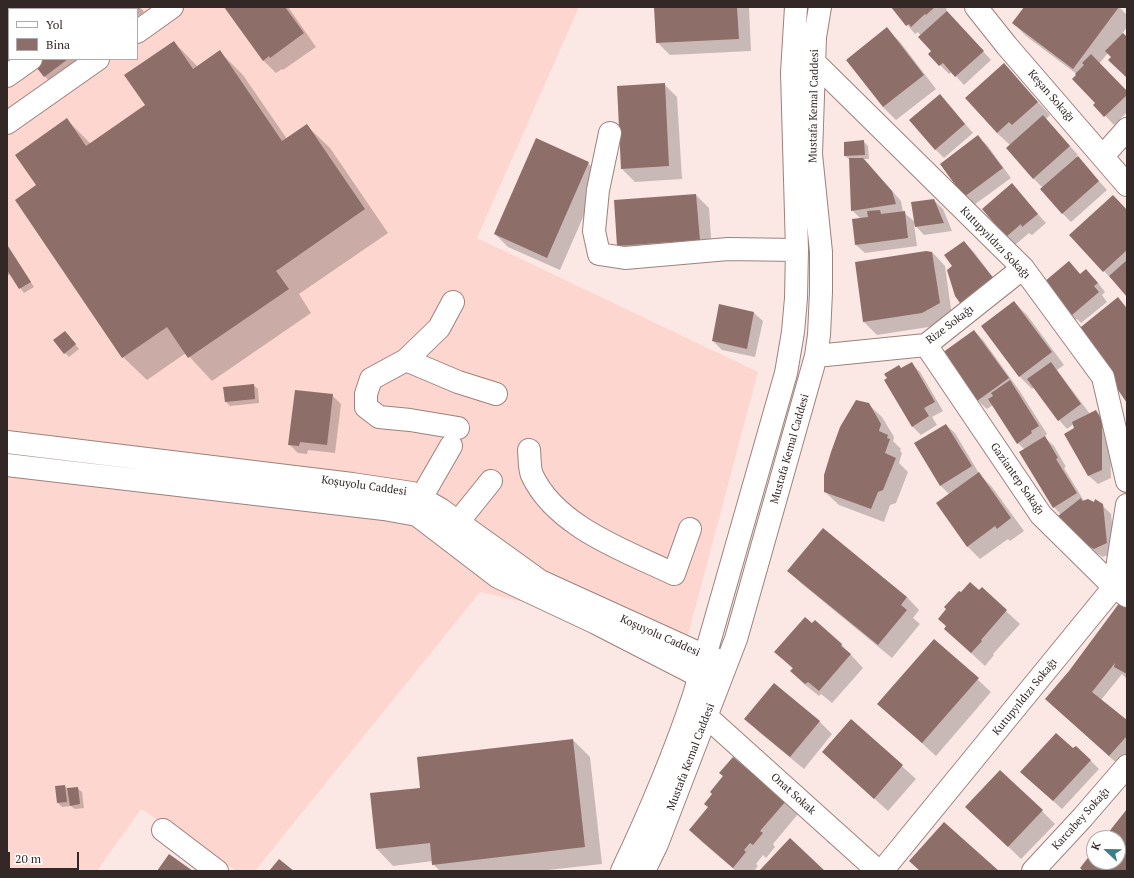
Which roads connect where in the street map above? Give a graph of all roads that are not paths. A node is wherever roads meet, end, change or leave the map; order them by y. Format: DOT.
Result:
graph roads {
  1 [pos="172,7"];
  2 [pos="796,7"];
  3 [pos="820,7"];
  4 [pos="976,7"];
  5 [pos="138,31"];
  6 [pos="30,60"];
  7 [pos="97,60"];
  8 [pos="814,62"];
  9 [pos="7,76"];
  10 [pos="7,123"];
  11 [pos="1127,129"];
  12 [pos="610,133"];
  13 [pos="1103,156"];
  14 [pos="1127,184"];
  15 [pos="797,250"];
  16 [pos="1023,268"];
  17 [pos="453,302"];
  18 [pos="926,345"];
  19 [pos="816,356"];
  20 [pos="406,360"];
  21 [pos="496,394"];
  22 [pos="7,442"];
  23 [pos="529,450"];
  24 [pos="7,465"];
  25 [pos="492,481"];
  26 [pos="1127,482"];
  27 [pos="421,498"];
  28 [pos="1127,505"];
  29 [pos="458,522"];
  30 [pos="690,529"];
  31 [pos="1121,592"];
  32 [pos="713,669"];
  33 [pos="707,717"];
  34 [pos="1127,766"];
  35 [pos="163,830"];
  36 [pos="217,871"];
  37 [pos="622,871"];
  38 [pos="644,871"];
  39 [pos="878,871"];
  40 [pos="882,871"];
  41 [pos="1034,871"];
  1 -- 5 [label="street"];
  2 -- 15 [label="street, Mustafa Kemal Caddesi"];
  3 -- 8 [label="street, Mustafa Kemal Caddesi"];
  4 -- 13 [label="street, Keşan Sokağı"];
  6 -- 9 [label="street"];
  7 -- 10 [label="street"];
  8 -- 16 [label="street, Kutupyıldızı Sokağı"];
  8 -- 19 [label="street, Mustafa Kemal Caddesi"];
  11 -- 13 [label="street"];
  12 -- 15 [label="street"];
  13 -- 14 [label="street, Keşan Sokağı"];
  15 -- 32 [label="street, Mustafa Kemal Caddesi"];
  16 -- 18 [label="street, Rize Sokağı"];
  16 -- 26 [label="street, Kutupyıldızı Sokağı"];
  17 -- 20 [label="street"];
  18 -- 19 [label="street, Rize Sokağı"];
  18 -- 31 [label="street, Gaziantep Sokağı"];
  19 -- 32 [label="street, Mustafa Kemal Caddesi"];
  20 -- 21 [label="street"];
  20 -- 27 [label="street"];
  22 -- 27 [label="street, Koşuyolu Caddesi"];
  23 -- 30 [label="street"];
  24 -- 32 [label="street, Koşuyolu Caddesi"];
  25 -- 29 [label="street"];
  27 -- 29 [label="street, Koşuyolu Caddesi"];
  28 -- 31 [label="street"];
  29 -- 32 [label="street, Koşuyolu Caddesi"];
  31 -- 40 [label="street, Kutupyıldızı Sokağı"];
  32 -- 33 [label="street, Mustafa Kemal Caddesi"];
  32 -- 37 [label="street, Mustafa Kemal Caddesi"];
  33 -- 38 [label="street, Mustafa Kemal Caddesi"];
  33 -- 39 [label="street, Onat Sokak"];
  34 -- 41 [label="street, Karcabey Sokağı"];
  35 -- 36 [label="street"];
}
